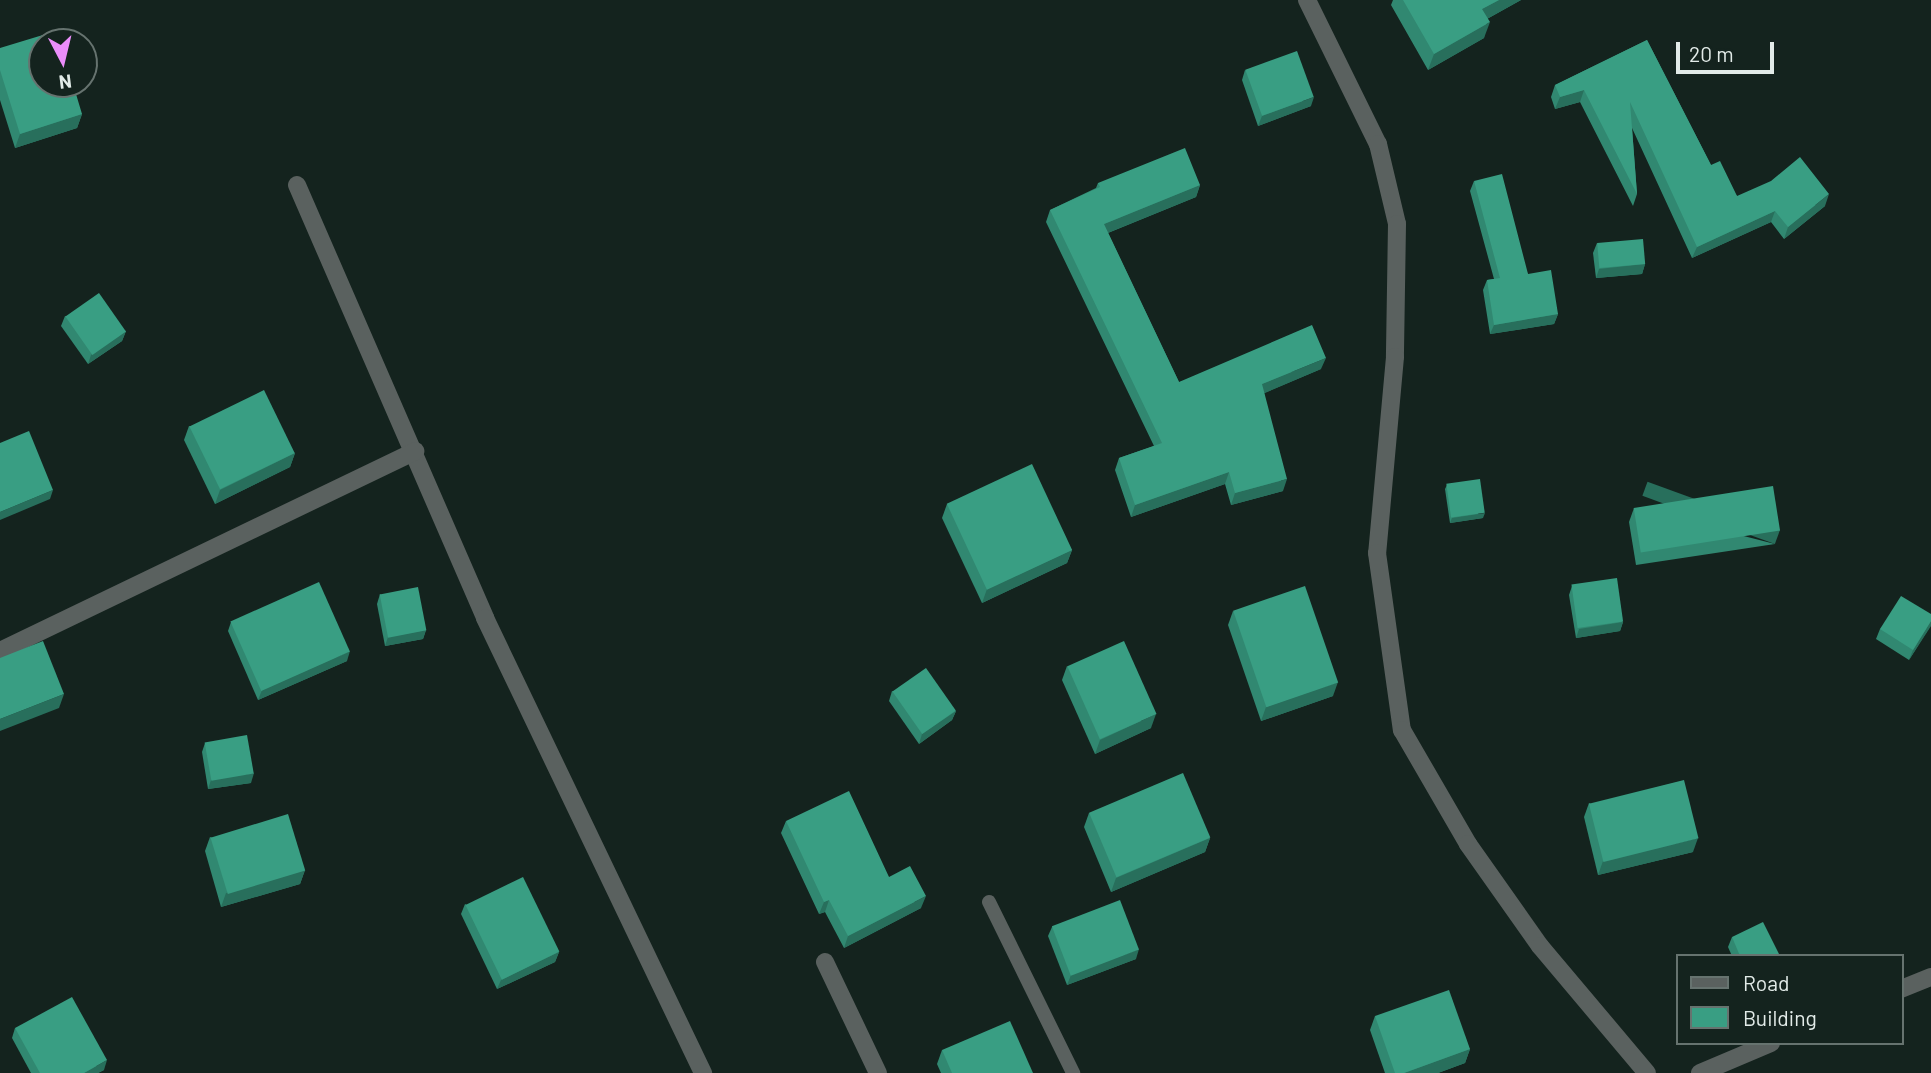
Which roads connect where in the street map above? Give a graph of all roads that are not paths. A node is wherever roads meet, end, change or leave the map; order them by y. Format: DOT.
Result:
graph roads {
  1 [pos="1307,0"];
  2 [pos="296,185"];
  3 [pos="415,451"];
  4 [pos="0,651"];
  5 [pos="989,902"];
  6 [pos="825,962"];
  7 [pos="1931,977"];
  8 [pos="1903,988"];
  9 [pos="1766,1045"];
  10 [pos="702,1073"];
  11 [pos="878,1073"];
  12 [pos="1073,1073"];
  13 [pos="1647,1073"];
  14 [pos="1700,1073"];
  1 -- 13 [label="street"];
  2 -- 3 [label="street"];
  3 -- 4 [label="street"];
  3 -- 10 [label="street"];
  5 -- 12 [label="lane"];
  6 -- 11 [label="street"];
  7 -- 8 [label="street"];
  9 -- 14 [label="street"];
}
